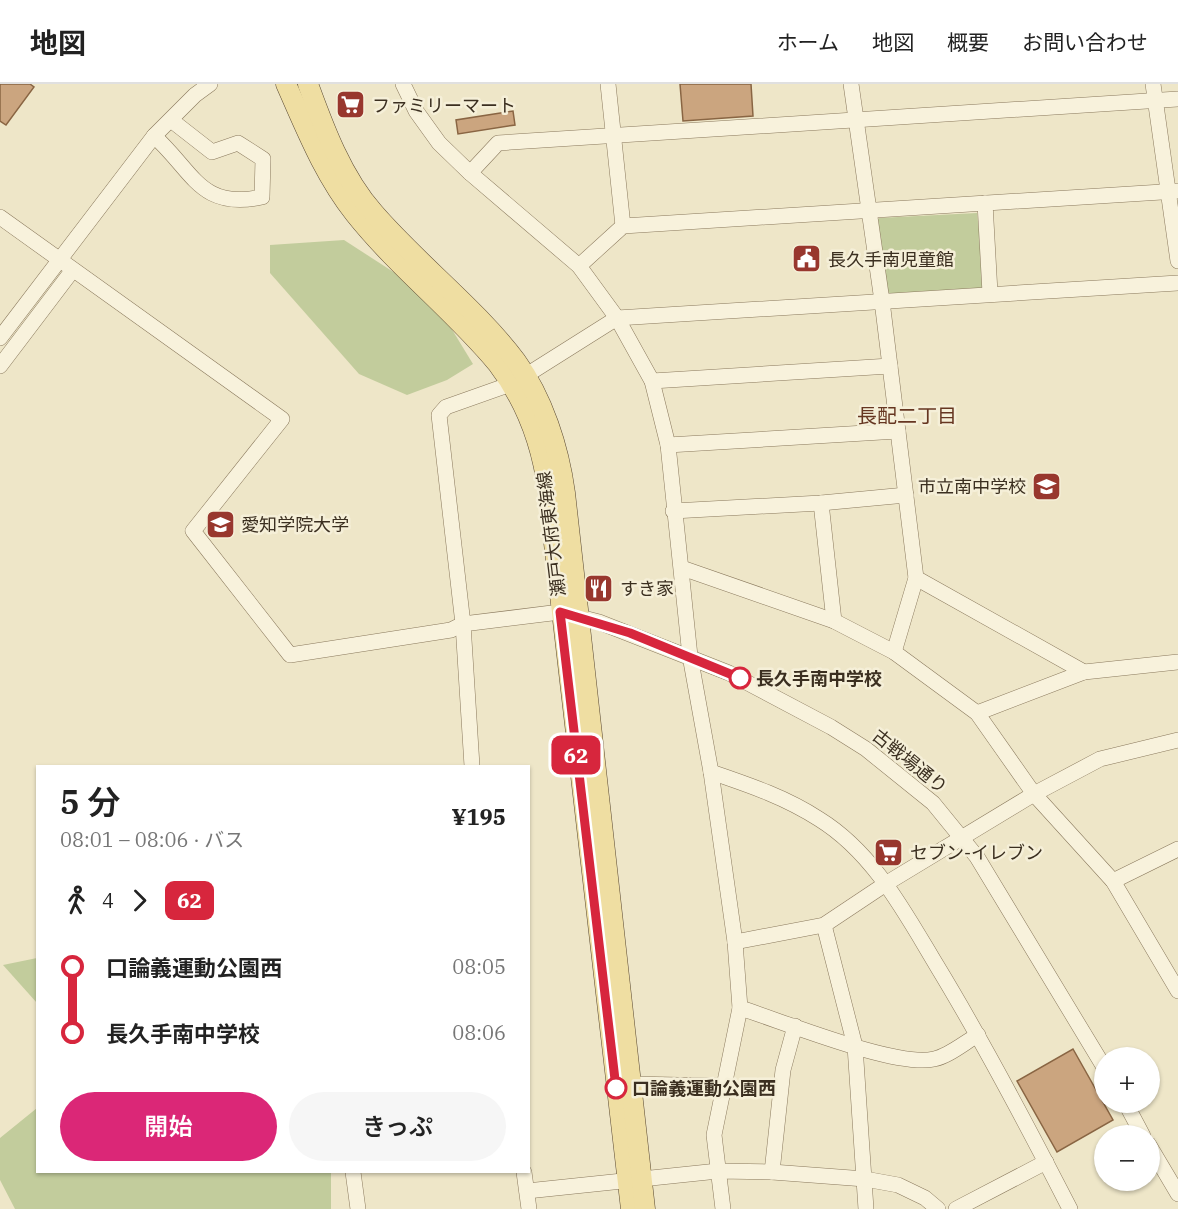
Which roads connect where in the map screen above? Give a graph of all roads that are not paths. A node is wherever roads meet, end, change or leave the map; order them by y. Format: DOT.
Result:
graph roads {
  1 [pos="210,84"];
  2 [pos="286,84"];
  3 [pos="308,84"];
  4 [pos="403,84"];
  5 [pos="608,84"];
  6 [pos="851,84"];
  7 [pos="1153,84"];
  8 [pos="1178,99"];
  9 [pos="1155,100"];
  10 [pos="171,120"];
  11 [pos="856,121"];
  12 [pos="154,136"];
  13 [pos="611,136"];
  14 [pos="470,173"];
  15 [pos="1173,192"];
  16 [pos="985,203"];
  17 [pos="869,209"];
  18 [pos="0,217"];
  19 [pos="623,225"];
  20 [pos="59,261"];
  21 [pos="1178,261"];
  22 [pos="579,266"];
  23 [pos="72,271"];
  24 [pos="1178,283"];
  25 [pos="990,293"];
  26 [pos="882,301"];
  27 [pos="617,318"];
  28 [pos="0,338"];
  29 [pos="0,366"];
  30 [pos="890,366"];
  31 [pos="518,380"];
  32 [pos="652,381"];
  33 [pos="898,431"];
  34 [pos="668,445"];
  35 [pos="906,495"];
  36 [pos="821,503"];
  37 [pos="674,511"];
  38 [pos="682,568"];
  39 [pos="916,578"];
  40 [pos="569,614"];
  41 [pos="834,621"];
  42 [pos="464,624"];
  43 [pos="894,652"];
  44 [pos="690,656"];
  45 [pos="1178,662"];
  46 [pos="1084,672"];
  47 [pos="976,712"];
  48 [pos="1178,740"];
  49 [pos="472,765"];
  50 [pos="711,772"];
  51 [pos="1034,794"];
  52 [pos="962,837"];
  53 [pos="1178,849"];
  54 [pos="1113,881"];
  55 [pos="887,883"];
  56 [pos="824,925"];
  57 [pos="735,942"];
  58 [pos="1178,991"];
  59 [pos="740,1008"];
  60 [pos="795,1026"];
  61 [pos="978,1035"];
  62 [pos="855,1046"];
  63 [pos="1094,1049"];
  64 [pos="633,1084"];
  65 [pos="723,1086"];
  66 [pos="1046,1162"];
  67 [pos="1160,1164"];
  68 [pos="718,1171"];
  69 [pos="772,1172"];
  70 [pos="353,1173"];
  71 [pos="525,1173"];
  72 [pos="865,1179"];
  73 [pos="635,1181"];
  74 [pos="527,1191"];
  75 [pos="1178,1194"];
  76 [pos="358,1209"];
  77 [pos="529,1209"];
  78 [pos="631,1209"];
  79 [pos="645,1209"];
  80 [pos="723,1209"];
  81 [pos="866,1209"];
  82 [pos="938,1209"];
  83 [pos="956,1209"];
  84 [pos="1070,1209"];
  1 -- 10 [label="street"];
  2 -- 31 [label="main road, 瀬戸大府東海線"];
  3 -- 31 [label="main road, 瀬戸大府東海線"];
  4 -- 14 [label="street"];
  5 -- 13 [label="street"];
  6 -- 11 [label="street"];
  7 -- 9 [label="street"];
  8 -- 9 [label="street"];
  9 -- 11 [label="street"];
  9 -- 15 [label="street"];
  10 -- 12 [label="street"];
  10 -- 12 [label="street"];
  11 -- 13 [label="street"];
  11 -- 17 [label="street"];
  12 -- 20 [label="street"];
  13 -- 14 [label="street"];
  13 -- 19 [label="street"];
  14 -- 22 [label="street"];
  15 -- 16 [label="street"];
  15 -- 21 [label="street"];
  16 -- 17 [label="street"];
  16 -- 25 [label="street"];
  17 -- 19 [label="street"];
  17 -- 26 [label="street"];
  18 -- 20 [label="street"];
  19 -- 22 [label="street"];
  20 -- 23 [label="street"];
  20 -- 28 [label="street"];
  22 -- 27 [label="street"];
  23 -- 29 [label="street"];
  23 -- 42 [label="street"];
  24 -- 25 [label="street"];
  25 -- 26 [label="street"];
  26 -- 27 [label="street"];
  26 -- 30 [label="street"];
  27 -- 31 [label="street"];
  27 -- 32 [label="street"];
  30 -- 32 [label="street"];
  30 -- 33 [label="street"];
  31 -- 40 [label="main road, 瀬戸大府東海線"];
  31 -- 42 [label="street"];
  32 -- 34 [label="street"];
  33 -- 34 [label="street"];
  33 -- 35 [label="street"];
  34 -- 37 [label="street"];
  35 -- 36 [label="street"];
  35 -- 39 [label="street"];
  36 -- 37 [label="street"];
  36 -- 41 [label="street"];
  37 -- 38 [label="street"];
  38 -- 41 [label="street"];
  38 -- 44 [label="street"];
  39 -- 43 [label="street"];
  39 -- 46 [label="street"];
  40 -- 42 [label="street"];
  40 -- 44 [label="street, 古戦場通り"];
  40 -- 64 [label="main road, 瀬戸大府東海線"];
  40 -- 73 [label="main road, 瀬戸大府東海線"];
  41 -- 43 [label="street"];
  42 -- 49 [label="street"];
  43 -- 47 [label="street"];
  44 -- 50 [label="street"];
  44 -- 52 [label="street, 古戦場通り"];
  45 -- 46 [label="street"];
  46 -- 47 [label="street"];
  47 -- 51 [label="street"];
  48 -- 51 [label="street"];
  50 -- 55 [label="street"];
  50 -- 57 [label="street"];
  51 -- 52 [label="street"];
  51 -- 54 [label="street"];
  52 -- 55 [label="street"];
  52 -- 63 [label="street, 古戦場通り"];
  53 -- 54 [label="street"];
  54 -- 58 [label="street"];
  55 -- 56 [label="street"];
  55 -- 61 [label="street"];
  56 -- 57 [label="street"];
  56 -- 62 [label="street"];
  57 -- 59 [label="street"];
  59 -- 60 [label="street"];
  59 -- 65 [label="street"];
  60 -- 62 [label="street"];
  60 -- 69 [label="street"];
  61 -- 62 [label="street"];
  61 -- 66 [label="street"];
  62 -- 72 [label="street"];
  64 -- 65 [label="street"];
  64 -- 73 [label="main road, 瀬戸大府東海線"];
  65 -- 68 [label="street"];
  66 -- 83 [label="street"];
  66 -- 84 [label="street"];
  67 -- 75 [label="street"];
  68 -- 69 [label="street"];
  68 -- 73 [label="street"];
  68 -- 80 [label="street"];
  69 -- 72 [label="street"];
  70 -- 76 [label="street"];
  71 -- 74 [label="street"];
  72 -- 81 [label="street"];
  72 -- 82 [label="street"];
  73 -- 74 [label="street"];
  73 -- 78 [label="main road, 瀬戸大府東海線"];
  73 -- 79 [label="main road, 瀬戸大府東海線"];
  74 -- 77 [label="street"];
}
